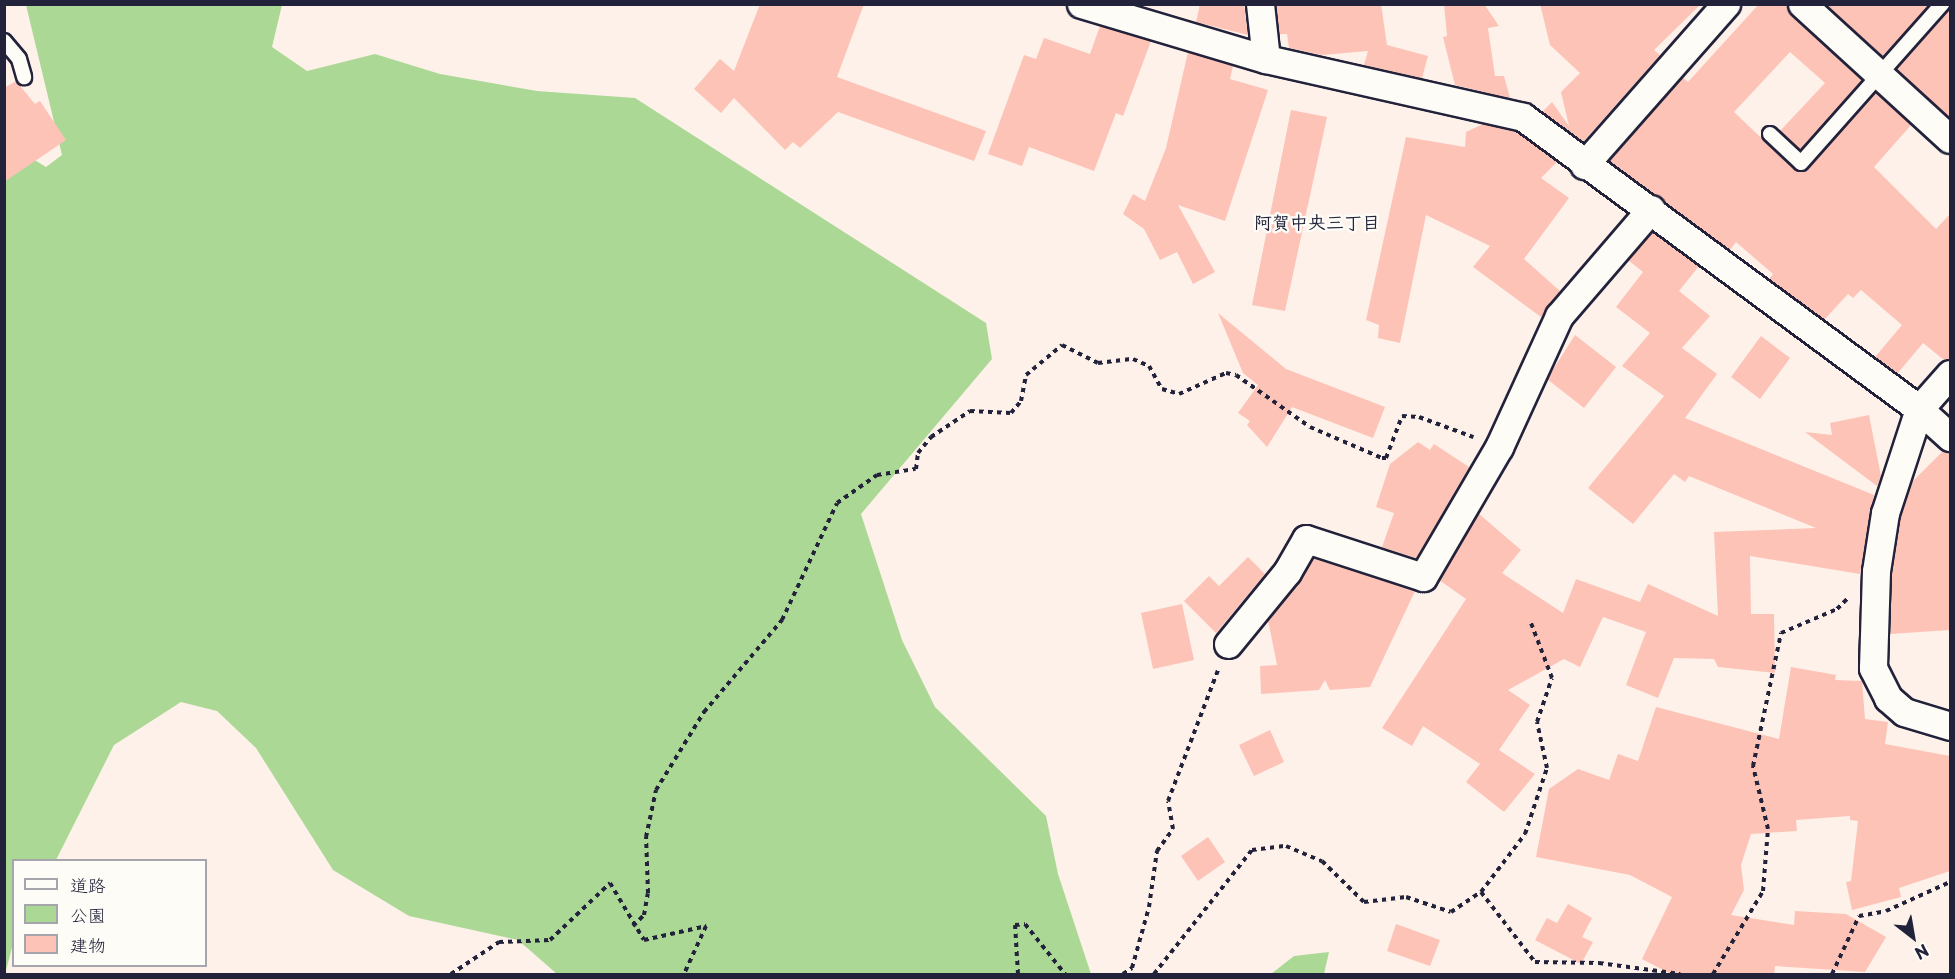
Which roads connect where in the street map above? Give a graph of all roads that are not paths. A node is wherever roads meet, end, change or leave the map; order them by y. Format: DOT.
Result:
graph roads {
  1 [pos="1081,4"];
  2 [pos="1260,4"];
  3 [pos="1726,4"];
  4 [pos="1802,4"];
  5 [pos="1942,4"];
  6 [pos="4,40"];
  7 [pos="1266,59"];
  8 [pos="1877,74"];
  9 [pos="24,77"];
  10 [pos="1770,134"];
  11 [pos="1950,139"];
  12 [pos="1584,165"];
  13 [pos="1651,209"];
  14 [pos="1950,374"];
  15 [pos="1919,409"];
  16 [pos="1950,437"];
  17 [pos="1228,644"];
  18 [pos="1950,726"];
  1 -- 7 [label="street"];
  2 -- 7 [label="street"];
  3 -- 12 [label="street"];
  4 -- 8 [label="street"];
  5 -- 8 [label="lane"];
  6 -- 9 [label="lane"];
  7 -- 12 [label="street"];
  8 -- 10 [label="lane"];
  8 -- 11 [label="street"];
  12 -- 13 [label="street"];
  13 -- 15 [label="street"];
  13 -- 17 [label="street"];
  14 -- 15 [label="street"];
  15 -- 16 [label="street"];
  15 -- 18 [label="street"];
}
